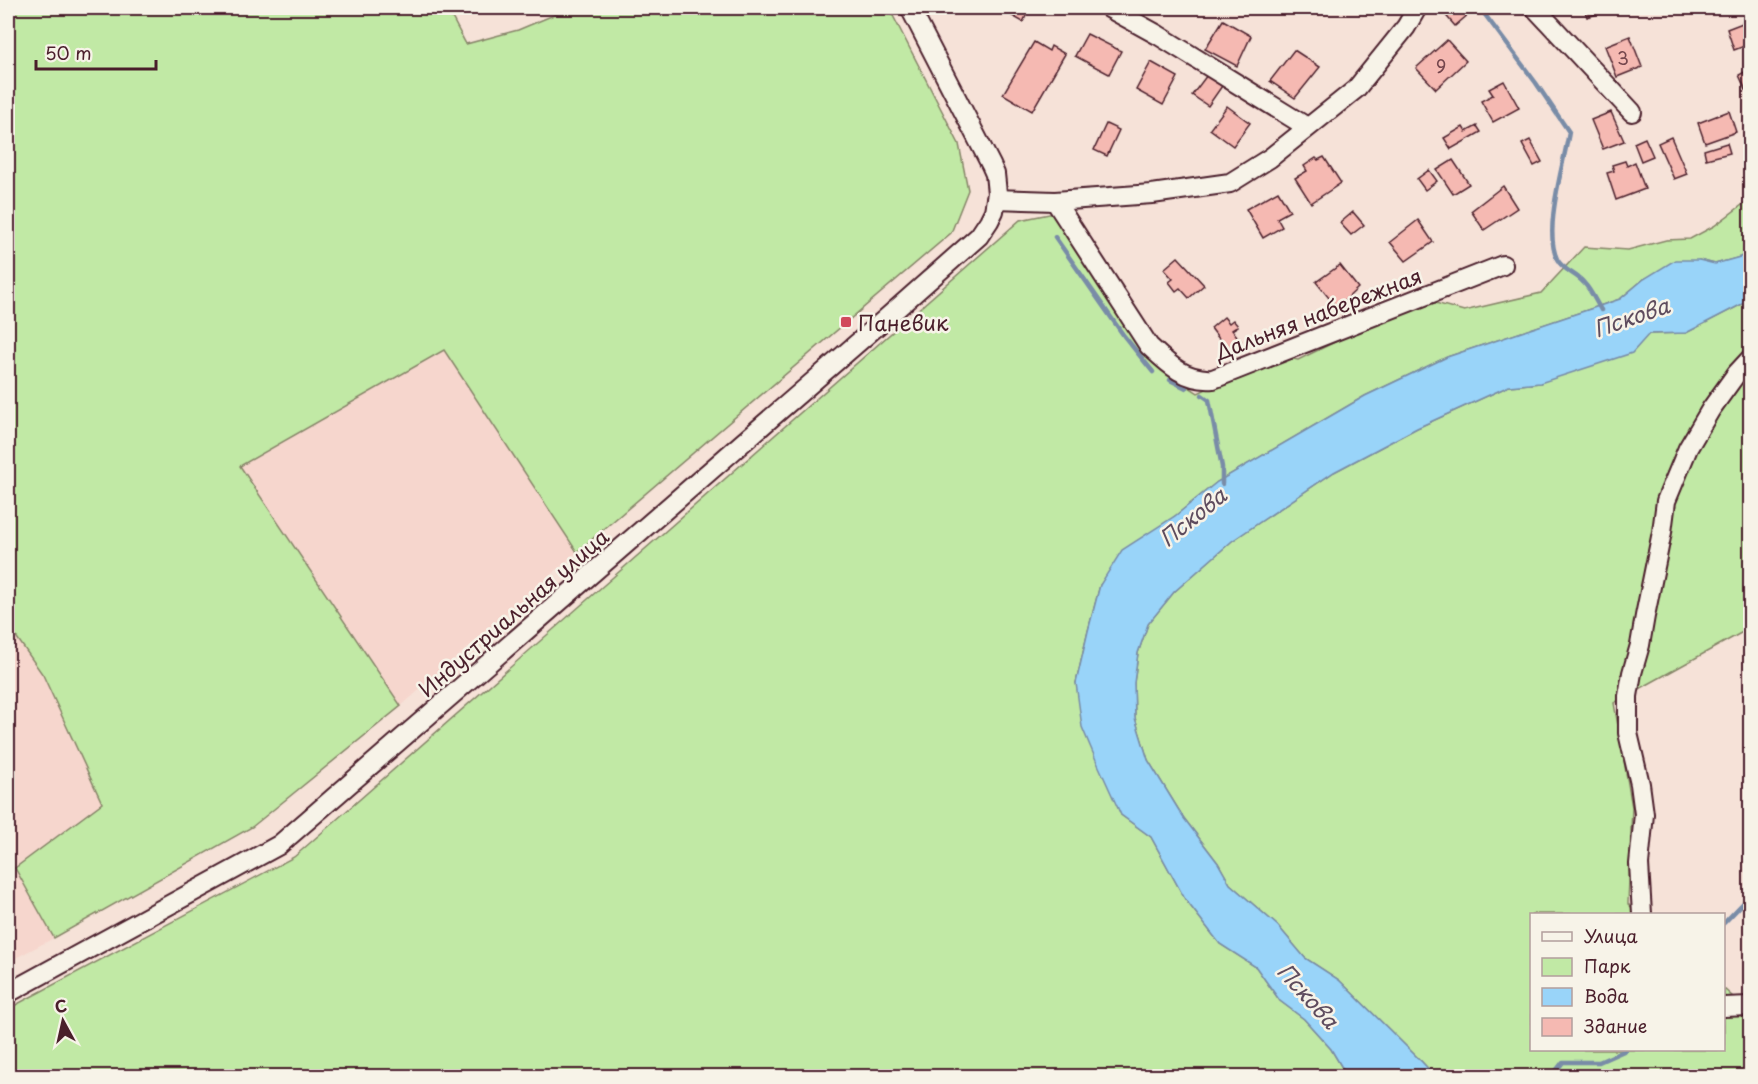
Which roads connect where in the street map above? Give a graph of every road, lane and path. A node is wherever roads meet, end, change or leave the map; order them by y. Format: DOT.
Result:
graph roads {
  1 [pos="1109,8"];
  2 [pos="1417,8"];
  3 [pos="1535,8"];
  4 [pos="915,11"];
  5 [pos="1632,112"];
  6 [pos="1307,127"];
  7 [pos="996,200"];
  8 [pos="1055,201"];
  9 [pos="1503,265"];
  10 [pos="1750,359"];
  11 [pos="1641,913"];
  12 [pos="8,993"];
  13 [pos="1750,1005"];
  14 [pos="1725,1007"];
  1 -- 6 [label="street"];
  2 -- 6 [label="street"];
  3 -- 5 [label="street"];
  4 -- 7 [label="street"];
  6 -- 8 [label="street"];
  7 -- 8 [label="street"];
  7 -- 12 [label="street, Индустриальная улица"];
  8 -- 9 [label="street, Дальняя набережная"];
  10 -- 11 [label="street"];
  13 -- 14 [label="street"];
}
